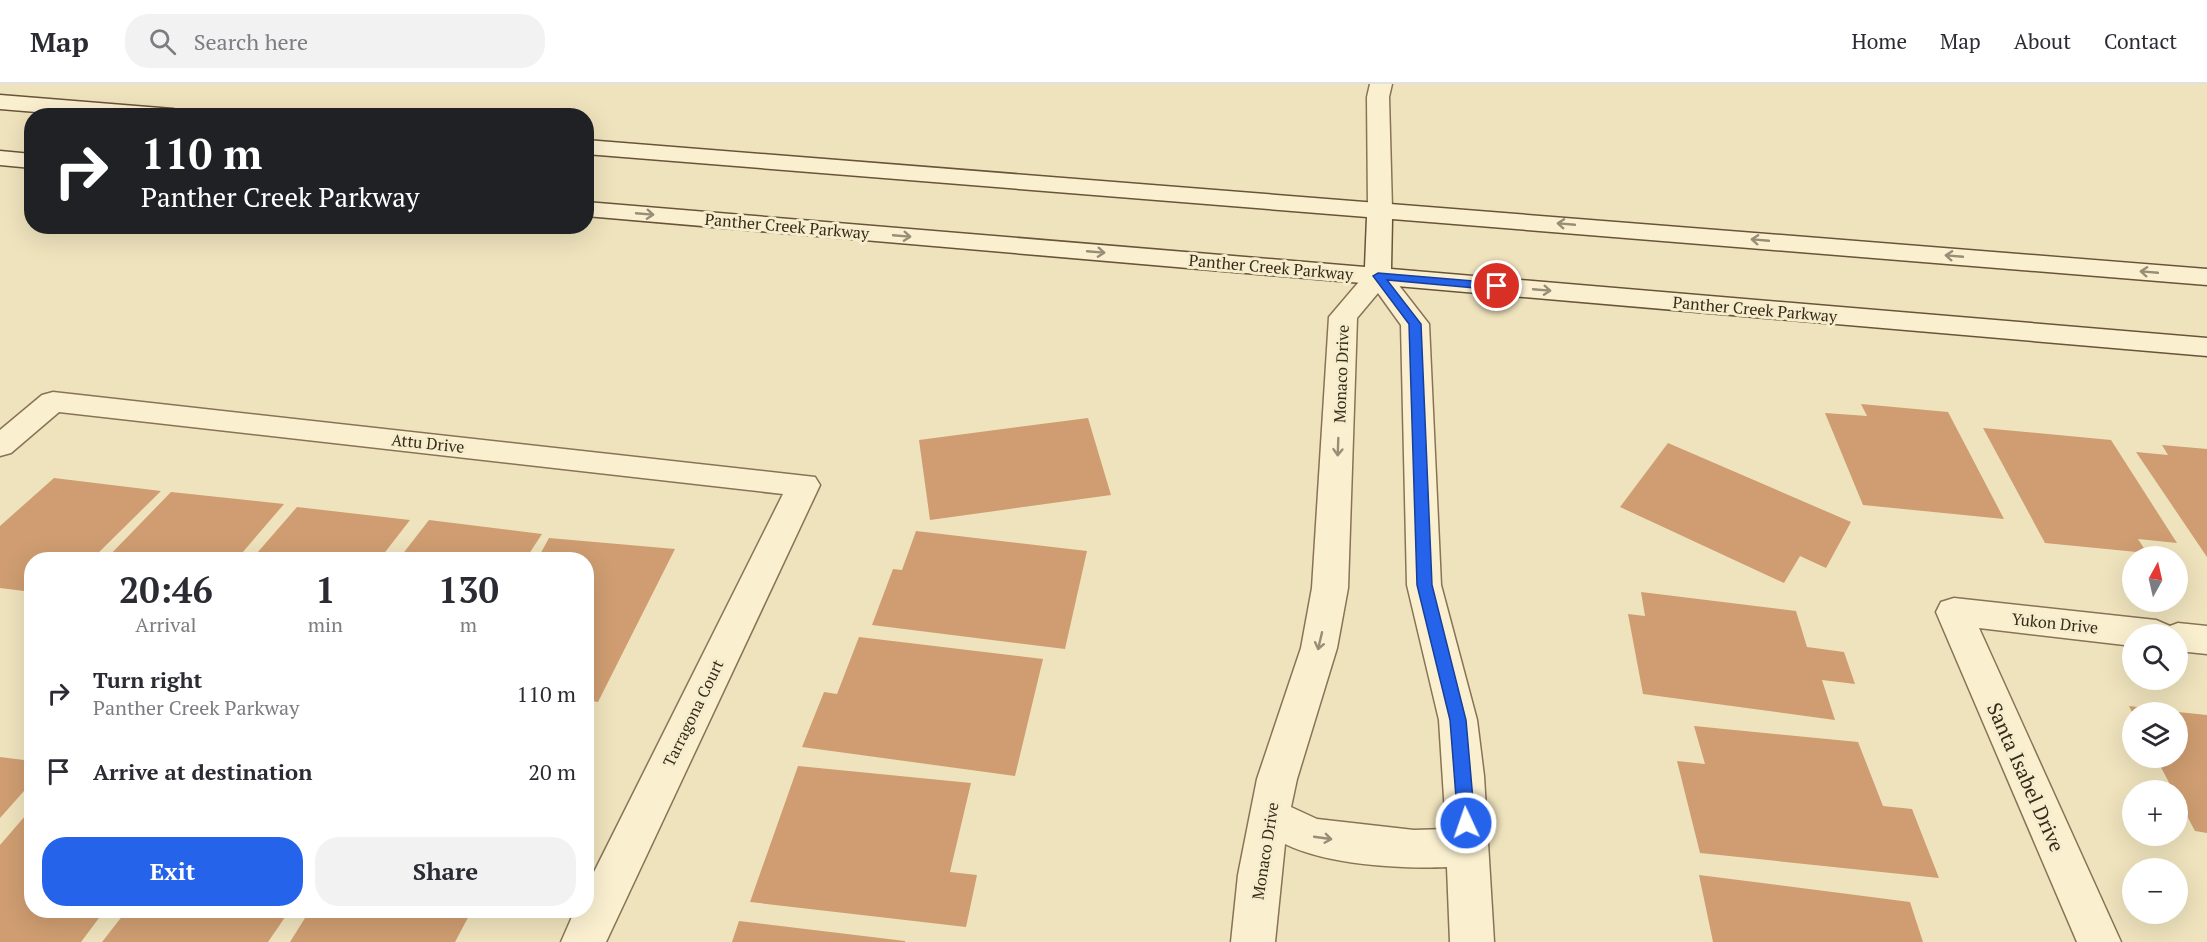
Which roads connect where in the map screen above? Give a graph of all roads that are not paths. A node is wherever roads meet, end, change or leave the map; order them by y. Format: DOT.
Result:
graph roads {
  1 [pos="1381,84"];
  2 [pos="0,102"];
  3 [pos="74,108"];
  4 [pos="594,148"];
  5 [pos="0,158"];
  6 [pos="24,160"];
  7 [pos="594,209"];
  8 [pos="1380,209"];
  9 [pos="1378,276"];
  10 [pos="2207,277"];
  11 [pos="2207,347"];
  12 [pos="0,446"];
  13 [pos="804,484"];
  14 [pos="1954,612"];
  15 [pos="2122,630"];
  16 [pos="2188,638"];
  17 [pos="2207,640"];
  18 [pos="1269,816"];
  19 [pos="1468,847"];
  20 [pos="594,917"];
  21 [pos="594,918"];
  22 [pos="582,942"];
  23 [pos="1254,942"];
  24 [pos="1472,942"];
  25 [pos="2099,942"];
  1 -- 8 [label="main road"];
  2 -- 3 [label="main road"];
  4 -- 8 [label="main road"];
  5 -- 6 [label="main road"];
  7 -- 9 [label="main road, Panther Creek Parkway, one-way"];
  8 -- 9 [label="main road"];
  10 -- 8 [label="main road, one-way"];
  9 -- 11 [label="main road, Panther Creek Parkway, one-way"];
  9 -- 18 [label="main road, Monaco Drive, one-way"];
  9 -- 19 [label="main road"];
  12 -- 13 [label="main road, Attu Drive"];
  13 -- 20 [label="main road, Tarragona Court"];
  14 -- 15 [label="main road, Yukon Drive"];
  14 -- 25 [label="main road, Santa Isabel Drive"];
  16 -- 17 [label="main road"];
  18 -- 19 [label="main road, one-way"];
  18 -- 23 [label="main road, Monaco Drive"];
  19 -- 24 [label="main road"];
  21 -- 22 [label="main road, Tarragona Court"];
}
